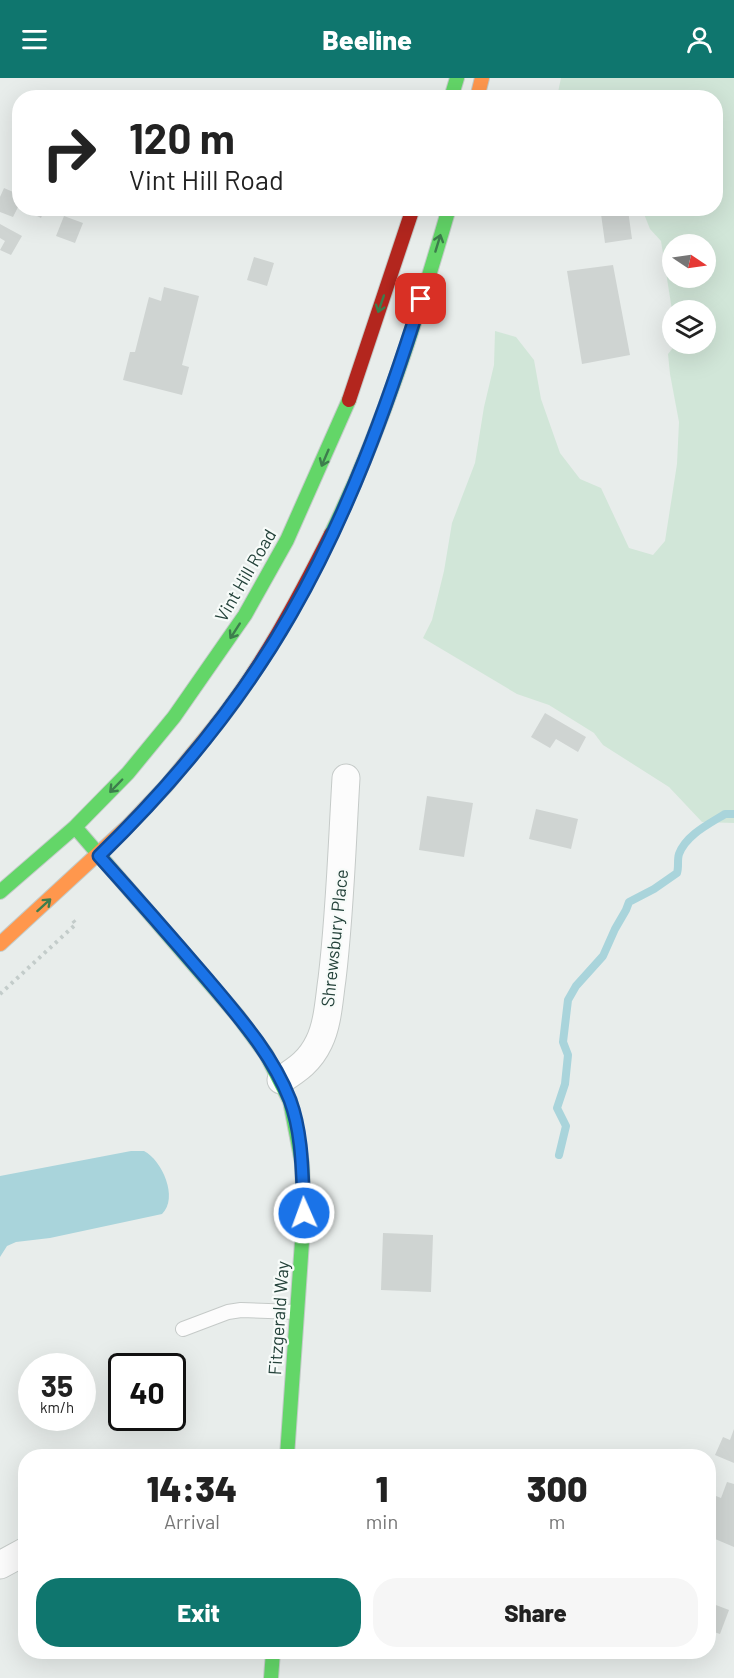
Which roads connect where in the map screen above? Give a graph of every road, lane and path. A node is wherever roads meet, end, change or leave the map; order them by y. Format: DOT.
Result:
graph roads {
  1 [pos="410,216"];
  2 [pos="447,216"];
  3 [pos="346,778"];
  4 [pos="75,827"];
  5 [pos="99,856"];
  6 [pos="0,892"];
  7 [pos="76,924"];
  8 [pos="0,944"];
  9 [pos="0,994"];
  10 [pos="281,1080"];
  11 [pos="297,1312"];
  12 [pos="183,1329"];
  13 [pos="287,1449"];
  14 [pos="18,1555"];
  15 [pos="0,1565"];
  16 [pos="272,1659"];
  17 [pos="271,1678"];
  1 -- 4 [label="main road, Vint Hill Road, one-way"];
  5 -- 2 [label="main road, one-way"];
  3 -- 10 [label="street, Shrewsbury Place"];
  4 -- 5 [label="main road, Fitzgerald Way"];
  4 -- 6 [label="main road, Vint Hill Road"];
  8 -- 5 [label="main road, one-way"];
  5 -- 10 [label="main road, Fitzgerald Way"];
  7 -- 9 [label="path"];
  10 -- 11 [label="main road, Fitzgerald Way"];
  11 -- 12 [label="lane"];
  11 -- 13 [label="main road, Fitzgerald Way"];
  14 -- 15 [label="street"];
  16 -- 17 [label="main road"];
}
